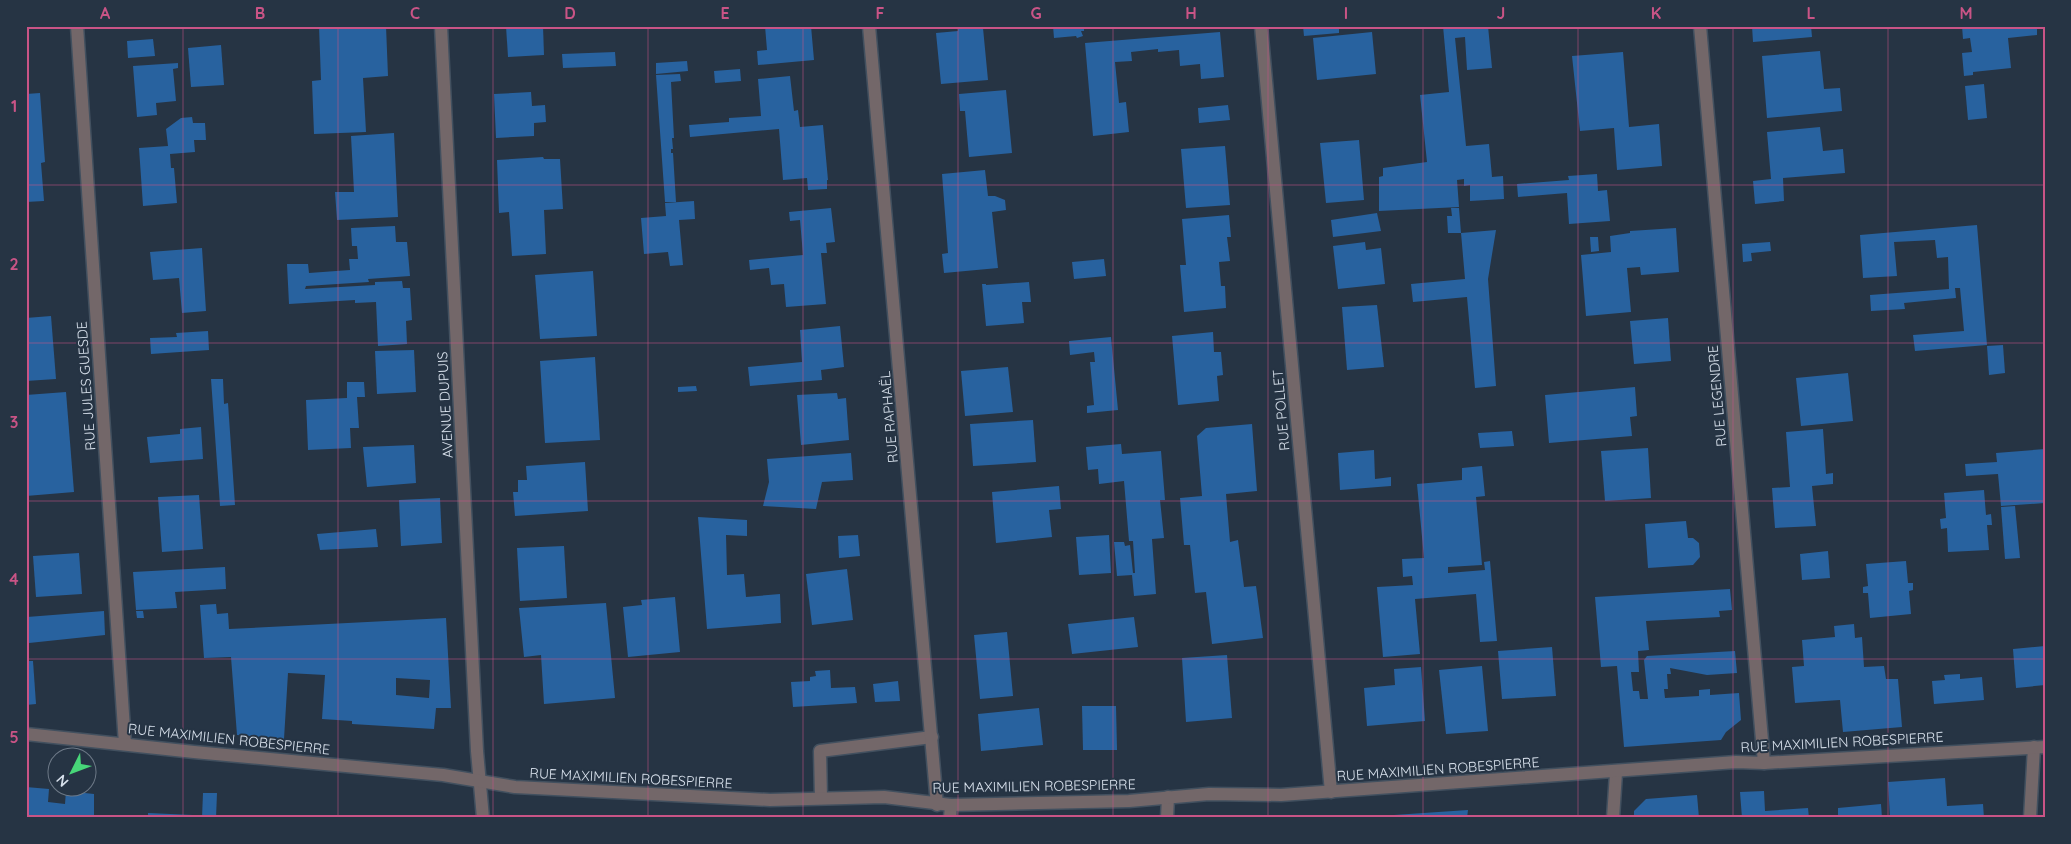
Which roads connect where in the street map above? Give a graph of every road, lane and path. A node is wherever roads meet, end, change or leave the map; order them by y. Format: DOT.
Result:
graph roads {
  1 [pos="77,26"];
  2 [pos="441,26"];
  3 [pos="869,26"];
  4 [pos="1261,26"];
  5 [pos="1700,26"];
  6 [pos="26,734"];
  7 [pos="932,737"];
  8 [pos="125,744"];
  9 [pos="2040,747"];
  10 [pos="1764,763"];
  11 [pos="1616,772"];
  12 [pos="480,782"];
  13 [pos="1331,792"];
  14 [pos="1168,797"];
  15 [pos="821,798"];
  16 [pos="937,805"];
  17 [pos="950,812"];
  18 [pos="483,818"];
  19 [pos="1168,818"];
  20 [pos="1613,818"];
  21 [pos="2030,818"];
  1 -- 8 [label="street, RUE JULES GUESDE"];
  2 -- 12 [label="street, AVENUE DUPUIS"];
  3 -- 7 [label="street, RUE RAPHAËL"];
  4 -- 13 [label="street, RUE POLLET"];
  5 -- 10 [label="street, RUE LEGENDRE"];
  6 -- 8 [label="street, RUE MAXIMILIEN ROBESPIERRE"];
  7 -- 15 [label="street"];
  7 -- 16 [label="street, RUE RAPHAËL"];
  8 -- 12 [label="street, RUE MAXIMILIEN ROBESPIERRE"];
  9 -- 10 [label="street, RUE MAXIMILIEN ROBESPIERRE"];
  9 -- 21 [label="street"];
  10 -- 11 [label="street, RUE MAXIMILIEN ROBESPIERRE"];
  11 -- 13 [label="street, RUE MAXIMILIEN ROBESPIERRE"];
  11 -- 20 [label="street"];
  12 -- 15 [label="street, RUE MAXIMILIEN ROBESPIERRE"];
  12 -- 18 [label="street, AVENUE DUPUIS"];
  13 -- 14 [label="street, RUE MAXIMILIEN ROBESPIERRE"];
  14 -- 17 [label="street, RUE MAXIMILIEN ROBESPIERRE"];
  14 -- 19 [label="street"];
  15 -- 16 [label="street, RUE MAXIMILIEN ROBESPIERRE"];
  16 -- 17 [label="street, RUE MAXIMILIEN ROBESPIERRE"];
}
